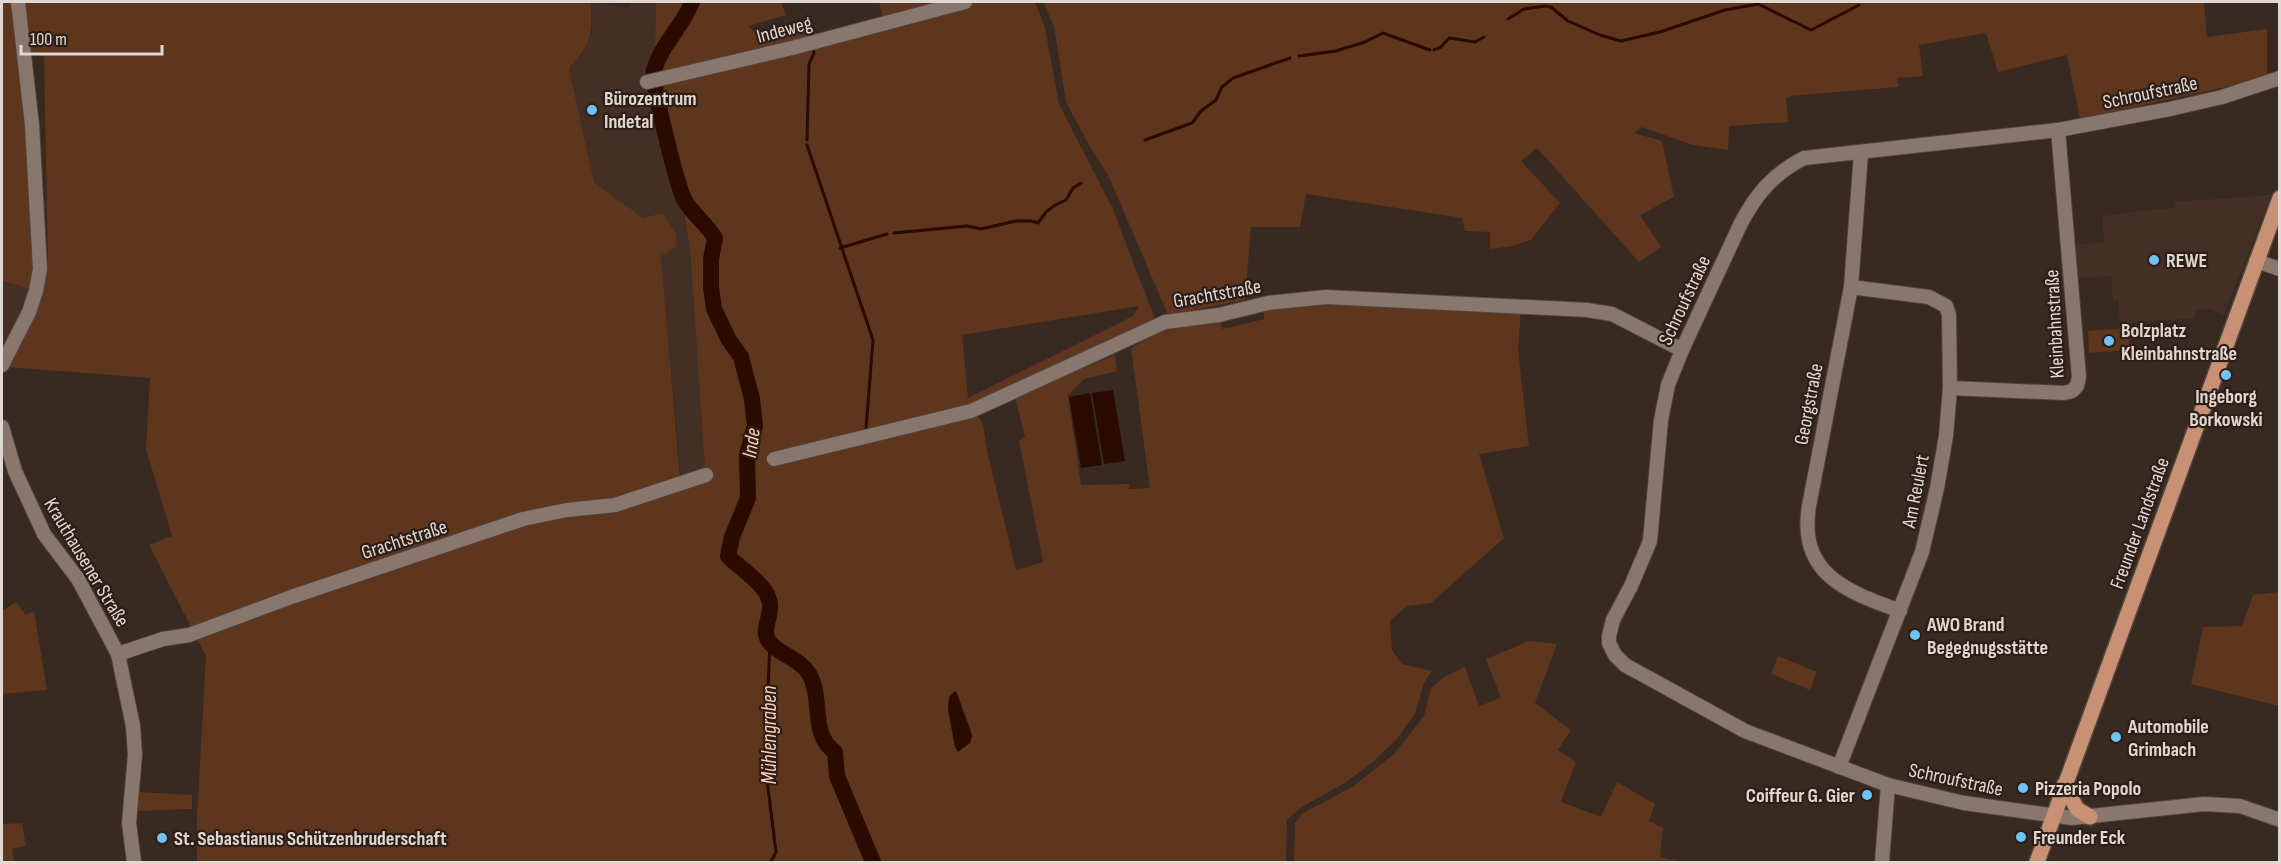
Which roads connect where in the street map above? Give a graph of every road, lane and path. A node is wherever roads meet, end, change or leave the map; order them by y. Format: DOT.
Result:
graph roads {
  1 [pos="18,2"];
  2 [pos="965,2"];
  3 [pos="2280,78"];
  4 [pos="647,82"];
  5 [pos="2058,130"];
  6 [pos="1862,153"];
  7 [pos="2280,198"];
  8 [pos="2256,261"];
  9 [pos="2280,269"];
  10 [pos="1851,287"];
  11 [pos="1682,350"];
  12 [pos="2,365"];
  13 [pos="1950,388"];
  14 [pos="2,427"];
  15 [pos="774,459"];
  16 [pos="706,475"];
  17 [pos="1900,611"];
  18 [pos="118,654"];
  19 [pos="1839,767"];
  20 [pos="2064,784"];
  21 [pos="1888,785"];
  22 [pos="2053,816"];
  23 [pos="2090,817"];
  24 [pos="2280,820"];
  25 [pos="134,862"];
  26 [pos="1882,862"];
  27 [pos="2037,862"];
  1 -- 12 [label="street"];
  2 -- 4 [label="street, Indeweg"];
  3 -- 5 [label="street, Schroufstraße"];
  5 -- 6 [label="street, Schroufstraße"];
  5 -- 13 [label="street, Kleinbahnstraße"];
  6 -- 10 [label="street, Georgstraße"];
  6 -- 11 [label="street, Schroufstraße"];
  7 -- 8 [label="main road, Freunder Landstraße"];
  8 -- 9 [label="street"];
  8 -- 20 [label="main road, Freunder Landstraße"];
  10 -- 13 [label="street, Am Reulert"];
  10 -- 17 [label="street, Georgstraße"];
  11 -- 15 [label="street, Grachtstraße"];
  11 -- 19 [label="street, Schroufstraße"];
  13 -- 17 [label="street, Am Reulert"];
  14 -- 18 [label="street, Krauthausener Straße"];
  16 -- 18 [label="street, Grachtstraße"];
  17 -- 19 [label="street, Am Reulert"];
  18 -- 25 [label="street, Krauthausener Straße"];
  19 -- 21 [label="street, Schroufstraße"];
  20 -- 22 [label="main road, Freunder Landstraße"];
  20 -- 23 [label="main road"];
  21 -- 22 [label="street, Schroufstraße"];
  21 -- 26 [label="street, Schroufstraße"];
  22 -- 23 [label="street, Schroufstraße"];
  22 -- 27 [label="main road, Freunder Landstraße"];
  23 -- 24 [label="street, Schroufstraße"];
}
